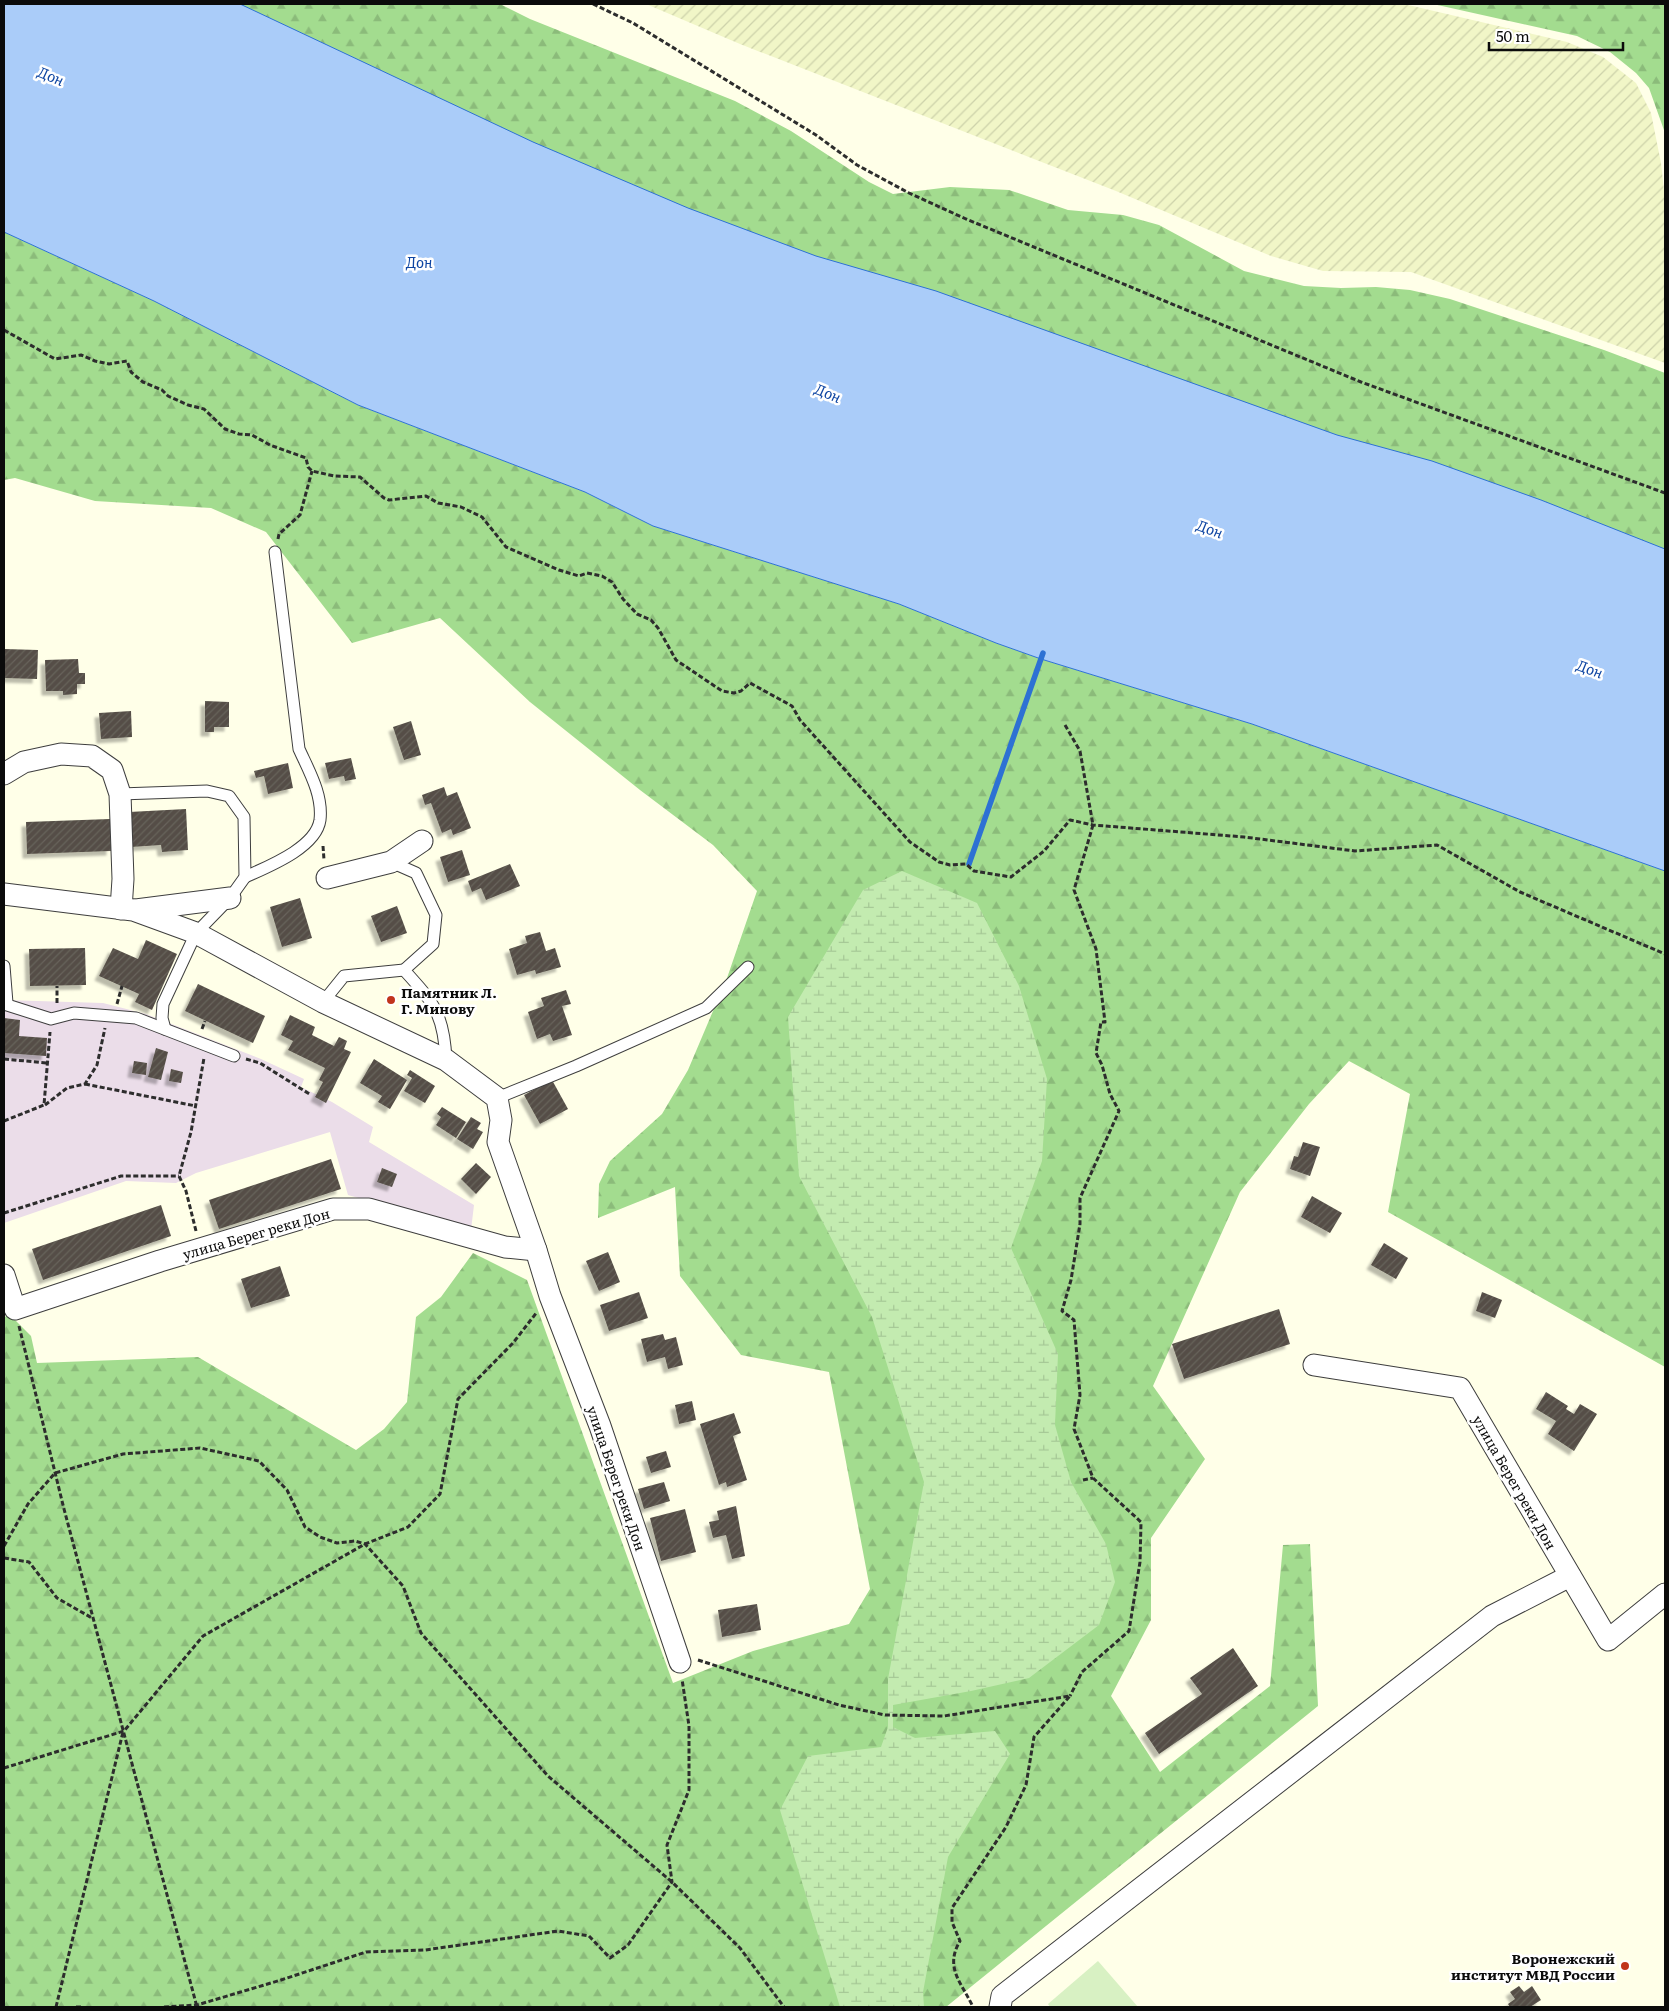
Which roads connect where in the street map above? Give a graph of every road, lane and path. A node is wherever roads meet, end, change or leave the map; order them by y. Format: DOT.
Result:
graph roads {
  1 [pos="593,4"];
  2 [pos="4,330"];
  3 [pos="312,471"];
  4 [pos="1665,493"];
  5 [pos="276,552"];
  6 [pos="1065,725"];
  7 [pos="4,774"];
  8 [pos="120,794"];
  9 [pos="320,821"];
  10 [pos="1093,825"];
  11 [pos="422,841"];
  12 [pos="391,862"];
  13 [pos="244,876"];
  14 [pos="327,878"];
  15 [pos="4,894"];
  16 [pos="230,898"];
  17 [pos="127,909"];
  18 [pos="196,933"];
  19 [pos="1665,954"];
  20 [pos="4,966"];
  21 [pos="748,967"];
  22 [pos="404,970"];
  23 [pos="323,1002"];
  24 [pos="5,1004"];
  25 [pos="163,1004"];
  26 [pos="107,1016"];
  27 [pos="51,1019"];
  28 [pos="143,1021"];
  29 [pos="165,1029"];
  30 [pos="205,1045"];
  31 [pos="234,1056"];
  32 [pos="4,1059"];
  33 [pos="446,1060"];
  34 [pos="47,1063"];
  35 [pos="85,1084"];
  36 [pos="311,1095"];
  37 [pos="497,1098"];
  38 [pos="44,1105"];
  39 [pos="196,1106"];
  40 [pos="4,1121"];
  41 [pos="179,1176"];
  42 [pos="4,1212"];
  43 [pos="201,1249"];
  44 [pos="536,1250"];
  45 [pos="5,1279"];
  46 [pos="550,1296"];
  47 [pos="15,1309"];
  48 [pos="1314,1365"];
  49 [pos="55,1473"];
  50 [pos="1093,1478"];
  51 [pos="1083,1480"];
  52 [pos="366,1544"];
  53 [pos="4,1546"];
  54 [pos="4,1558"];
  55 [pos="1570,1576"];
  56 [pos="1665,1594"];
  57 [pos="93,1619"];
  58 [pos="680,1662"];
  59 [pos="1070,1696"];
  60 [pos="124,1731"];
  61 [pos="4,1768"];
  62 [pos="672,1882"];
  63 [pos="197,2006"];
  64 [pos="56,2007"];
  65 [pos="76,2007"];
  66 [pos="82,2007"];
  67 [pos="164,2007"];
  68 [pos="784,2007"];
  69 [pos="973,2007"];
  70 [pos="1000,2007"];
  1 -- 4 [label="path"];
  2 -- 3 [label="path"];
  3 -- 5 [label="path"];
  3 -- 10 [label="path"];
  5 -- 9 [label="lane"];
  6 -- 10 [label="path"];
  7 -- 8 [label="street"];
  8 -- 13 [label="lane"];
  8 -- 17 [label="street"];
  9 -- 13 [label="lane"];
  9 -- 14 [label="path"];
  10 -- 19 [label="path"];
  10 -- 50 [label="path"];
  11 -- 12 [label="street"];
  12 -- 14 [label="street"];
  12 -- 22 [label="lane"];
  13 -- 16 [label="lane"];
  15 -- 17 [label="street"];
  16 -- 17 [label="street"];
  16 -- 18 [label="lane"];
  17 -- 18 [label="street"];
  18 -- 23 [label="street"];
  18 -- 25 [label="lane"];
  20 -- 24 [label="lane"];
  21 -- 37 [label="lane"];
  22 -- 23 [label="lane"];
  22 -- 33 [label="lane"];
  23 -- 33 [label="street"];
  24 -- 27 [label="lane"];
  25 -- 28 [label="lane"];
  25 -- 29 [label="lane"];
  26 -- 27 [label="lane"];
  26 -- 28 [label="lane"];
  26 -- 35 [label="path"];
  27 -- 34 [label="path"];
  28 -- 29 [label="lane"];
  29 -- 30 [label="lane"];
  30 -- 31 [label="lane"];
  30 -- 39 [label="path"];
  31 -- 36 [label="path"];
  32 -- 34 [label="path"];
  33 -- 37 [label="street"];
  34 -- 38 [label="path"];
  35 -- 38 [label="path"];
  35 -- 39 [label="path"];
  37 -- 44 [label="street, улица Берег реки Дон"];
  38 -- 40 [label="path"];
  39 -- 41 [label="path"];
  41 -- 42 [label="path"];
  41 -- 43 [label="path"];
  43 -- 44 [label="street, улица Берег реки Дон"];
  43 -- 47 [label="street, улица Берег реки Дон"];
  44 -- 46 [label="street, улица Берег реки Дон"];
  45 -- 47 [label="street"];
  46 -- 52 [label="path"];
  46 -- 58 [label="street, улица Берег реки Дон"];
  47 -- 49 [label="path"];
  48 -- 55 [label="street, улица Берег реки Дон"];
  49 -- 52 [label="path"];
  49 -- 53 [label="path"];
  49 -- 57 [label="path"];
  50 -- 51 [label="path"];
  50 -- 59 [label="path"];
  52 -- 60 [label="path"];
  52 -- 62 [label="path"];
  54 -- 57 [label="path"];
  55 -- 56 [label="street, улица Берег реки Дон"];
  55 -- 70 [label="street"];
  57 -- 60 [label="path"];
  58 -- 59 [label="path"];
  58 -- 62 [label="path"];
  59 -- 69 [label="path"];
  60 -- 61 [label="path"];
  60 -- 63 [label="path"];
  60 -- 64 [label="path"];
  62 -- 63 [label="path"];
  62 -- 68 [label="path"];
  63 -- 67 [label="path"];
  65 -- 66 [label="path"];
}
